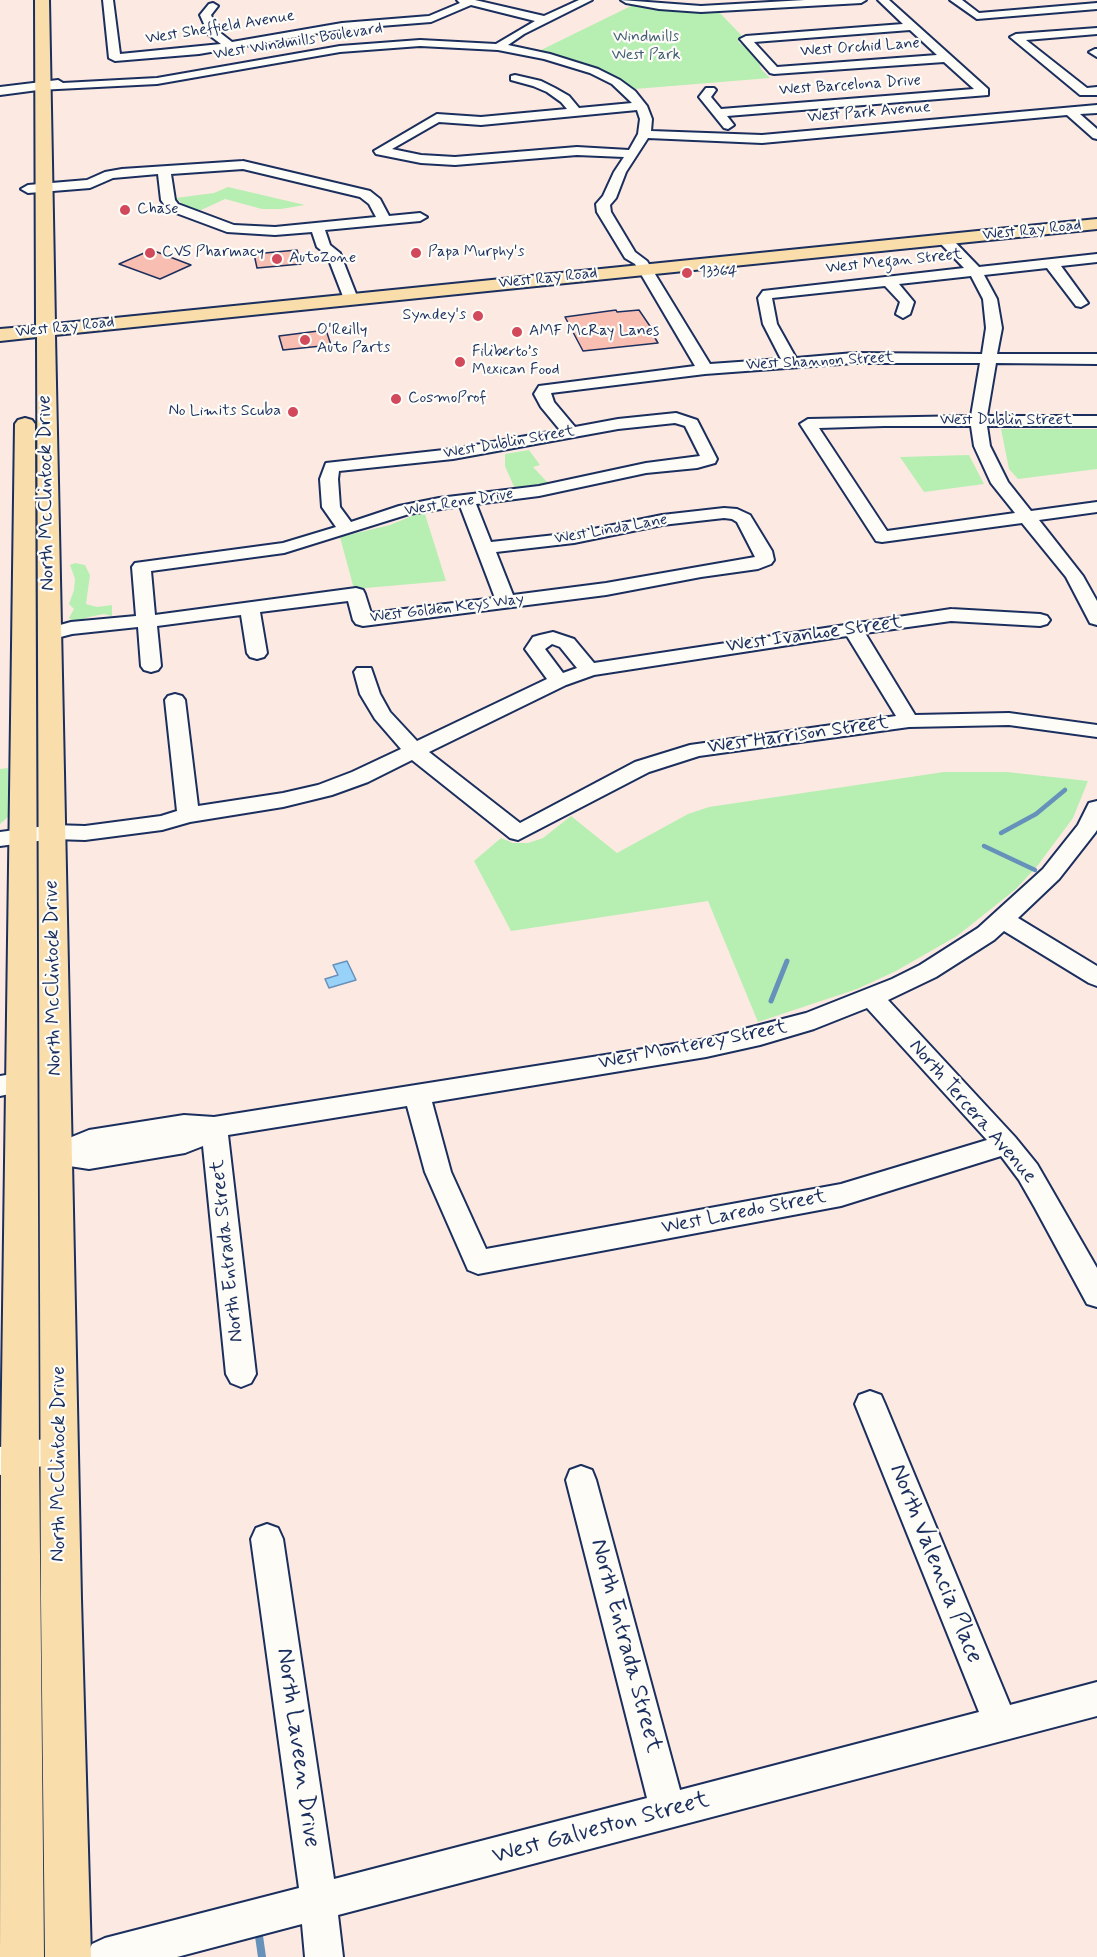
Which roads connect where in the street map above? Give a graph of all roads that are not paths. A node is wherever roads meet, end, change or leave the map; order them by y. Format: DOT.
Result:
graph roads {
  1 [pos="42,0"];
  2 [pos="108,0"];
  3 [pos="587,0"];
  4 [pos="626,0"];
  5 [pos="861,0"];
  6 [pos="883,0"];
  7 [pos="955,0"];
  8 [pos="466,1"];
  9 [pos="213,6"];
  10 [pos="1097,6"];
  11 [pos="545,20"];
  12 [pos="913,27"];
  13 [pos="1097,31"];
  14 [pos="231,46"];
  15 [pos="498,47"];
  16 [pos="948,58"];
  17 [pos="256,65"];
  18 [pos="28,69"];
  19 [pos="515,78"];
  20 [pos="710,90"];
  21 [pos="0,91"];
  22 [pos="1097,91"];
  23 [pos="33,92"];
  24 [pos="641,106"];
  25 [pos="1097,109"];
  26 [pos="576,112"];
  27 [pos="1070,112"];
  28 [pos="718,113"];
  29 [pos="644,134"];
  30 [pos="1097,135"];
  31 [pos="738,140"];
  32 [pos="632,154"];
  33 [pos="164,170"];
  34 [pos="32,188"];
  35 [pos="1097,215"];
  36 [pos="420,217"];
  37 [pos="385,221"];
  38 [pos="1097,224"];
  39 [pos="323,227"];
  40 [pos="945,240"];
  41 [pos="1097,258"];
  42 [pos="1051,263"];
  43 [pos="643,265"];
  44 [pos="975,271"];
  45 [pos="889,281"];
  46 [pos="349,295"];
  47 [pos="1081,303"];
  48 [pos="903,314"];
  49 [pos="0,324"];
  50 [pos="32,328"];
  51 [pos="0,335"];
  52 [pos="1097,359"];
  53 [pos="988,360"];
  54 [pos="791,362"];
  55 [pos="705,369"];
  56 [pos="26,405"];
  57 [pos="978,420"];
  58 [pos="1097,421"];
  59 [pos="571,433"];
  60 [pos="709,459"];
  61 [pos="466,500"];
  62 [pos="1097,507"];
  63 [pos="1027,517"];
  64 [pos="347,529"];
  65 [pos="486,548"];
  66 [pos="765,560"];
  67 [pos="506,602"];
  68 [pos="250,609"];
  69 [pos="1097,619"];
  70 [pos="1040,620"];
  71 [pos="146,622"];
  72 [pos="853,630"];
  73 [pos="53,634"];
  74 [pos="257,653"];
  75 [pos="151,666"];
  76 [pos="589,670"];
  77 [pos="364,672"];
  78 [pos="559,681"];
  79 [pos="176,700"];
  80 [pos="909,721"];
  81 [pos="1097,731"];
  82 [pos="414,751"];
  83 [pos="188,815"];
  84 [pos="1094,822"];
  85 [pos="25,836"];
  86 [pos="1003,920"];
  87 [pos="1097,976"];
  88 [pos="872,998"];
  89 [pos="12,1084"];
  90 [pos="417,1095"];
  91 [pos="214,1127"];
  92 [pos="1006,1144"];
  93 [pos="56,1154"];
  94 [pos="1097,1295"];
  95 [pos="241,1374"];
  96 [pos="870,1404"];
  97 [pos="27,1456"];
  98 [pos="581,1480"];
  99 [pos="267,1539"];
  100 [pos="1097,1699"];
  101 [pos="1000,1724"];
  102 [pos="670,1810"];
  103 [pos="318,1903"];
  104 [pos="21,1957"];
  105 [pos="68,1957"];
  106 [pos="105,1957"];
  107 [pos="324,1957"];
  1 -- 23 [label="main road, North McClintock Drive"];
  2 -- 14 [label="street, West Sheffield Avenue"];
  3 -- 11 [label="street"];
  4 -- 5 [label="street"];
  6 -- 12 [label="street"];
  7 -- 10 [label="street"];
  8 -- 11 [label="street"];
  8 -- 14 [label="street, West Sheffield Avenue"];
  9 -- 14 [label="street"];
  11 -- 15 [label="street"];
  12 -- 16 [label="street"];
  12 -- 16 [label="street, West Orchid Lane"];
  13 -- 22 [label="street"];
  14 -- 17 [label="street"];
  15 -- 17 [label="street, West Windmills Boulevard"];
  15 -- 24 [label="street, West Windmills Boulevard"];
  16 -- 28 [label="street, West Barcelona Drive"];
  17 -- 23 [label="street, West Windmills Boulevard"];
  18 -- 23 [label="main road, North McClintock Drive"];
  19 -- 26 [label="street"];
  20 -- 28 [label="street"];
  21 -- 23 [label="street"];
  23 -- 34 [label="main road, North McClintock Drive"];
  24 -- 26 [label="street"];
  24 -- 29 [label="street"];
  25 -- 27 [label="street, West Park Avenue"];
  26 -- 32 [label="street"];
  27 -- 30 [label="street"];
  27 -- 31 [label="street, West Park Avenue"];
  28 -- 31 [label="street"];
  29 -- 31 [label="street, West Park Avenue"];
  29 -- 32 [label="street"];
  32 -- 43 [label="street"];
  33 -- 34 [label="street"];
  33 -- 37 [label="street"];
  33 -- 39 [label="street"];
  34 -- 50 [label="main road, North McClintock Drive"];
  35 -- 43 [label="main road, West Ray Road"];
  36 -- 37 [label="street"];
  37 -- 39 [label="street"];
  38 -- 40 [label="main road, West Ray Road"];
  39 -- 46 [label="street"];
  40 -- 43 [label="main road, West Ray Road"];
  40 -- 44 [label="street"];
  41 -- 42 [label="street, West Megan Street"];
  42 -- 44 [label="street, West Megan Street"];
  42 -- 47 [label="street"];
  43 -- 46 [label="main road, West Ray Road"];
  43 -- 55 [label="street"];
  44 -- 45 [label="street, West Megan Street"];
  44 -- 53 [label="street"];
  45 -- 48 [label="street"];
  45 -- 54 [label="street, West Megan Street"];
  46 -- 50 [label="main road, West Ray Road"];
  49 -- 50 [label="main road, West Ray Road"];
  50 -- 51 [label="main road, West Ray Road"];
  50 -- 73 [label="main road, North McClintock Drive"];
  52 -- 53 [label="street, West Shannon Street"];
  53 -- 54 [label="street, West Shannon Street"];
  53 -- 57 [label="street"];
  54 -- 55 [label="street, West Shannon Street"];
  55 -- 59 [label="street, West Shannon Street"];
  56 -- 85 [label="main road, North McClintock Drive"];
  57 -- 58 [label="street, West Dublin Street"];
  57 -- 63 [label="street"];
  57 -- 63 [label="street, West Dublin Street"];
  59 -- 60 [label="street, West Dublin Street"];
  59 -- 64 [label="street, West Dublin Street"];
  60 -- 61 [label="street, West Rene Drive"];
  61 -- 64 [label="street, West Rene Drive"];
  61 -- 65 [label="street"];
  62 -- 63 [label="street"];
  63 -- 69 [label="street"];
  64 -- 71 [label="street, West Rene Drive"];
  65 -- 66 [label="street, West Linda Lane"];
  65 -- 67 [label="street"];
  66 -- 67 [label="street, West Golden Keys Way"];
  67 -- 68 [label="street, West Golden Keys Way"];
  68 -- 71 [label="street, West Golden Keys Way"];
  68 -- 74 [label="street"];
  70 -- 72 [label="street, West Ivanhoe Street"];
  71 -- 73 [label="street, West Golden Keys Way"];
  71 -- 75 [label="street"];
  72 -- 76 [label="street, West Ivanhoe Street"];
  72 -- 80 [label="street"];
  73 -- 85 [label="main road, North McClintock Drive"];
  76 -- 78 [label="street, West Ivanhoe Street"];
  76 -- 78 [label="street"];
  77 -- 82 [label="street"];
  78 -- 82 [label="street, West Ivanhoe Street"];
  79 -- 83 [label="street"];
  80 -- 81 [label="street, West Harrison Street"];
  80 -- 82 [label="street, West Harrison Street"];
  82 -- 83 [label="street, West Ivanhoe Street"];
  83 -- 85 [label="street, West Ivanhoe Street"];
  84 -- 86 [label="street, West Monterey Street"];
  85 -- 89 [label="main road, North McClintock Drive"];
  85 -- 93 [label="main road, North McClintock Drive"];
  86 -- 87 [label="street"];
  86 -- 88 [label="street, West Monterey Street"];
  88 -- 90 [label="street, West Monterey Street"];
  88 -- 92 [label="street, North Tercera Avenue"];
  89 -- 97 [label="main road, North McClintock Drive"];
  90 -- 91 [label="street, West Monterey Street"];
  90 -- 92 [label="street, West Laredo Street"];
  91 -- 93 [label="street, West Monterey Street"];
  91 -- 95 [label="street, North Entrada Street"];
  92 -- 94 [label="street, North Tercera Avenue"];
  93 -- 97 [label="main road, North McClintock Drive"];
  96 -- 101 [label="street, North Valencia Place"];
  97 -- 104 [label="main road, North McClintock Drive"];
  97 -- 105 [label="main road, North McClintock Drive"];
  98 -- 102 [label="street, North Entrada Street"];
  99 -- 103 [label="street, North Laveen Drive"];
  100 -- 101 [label="street, West Galveston Street"];
  101 -- 102 [label="street, West Galveston Street"];
  102 -- 103 [label="street, West Galveston Street"];
  103 -- 106 [label="street, West Galveston Street"];
  103 -- 107 [label="street, North Laveen Drive"];
}
